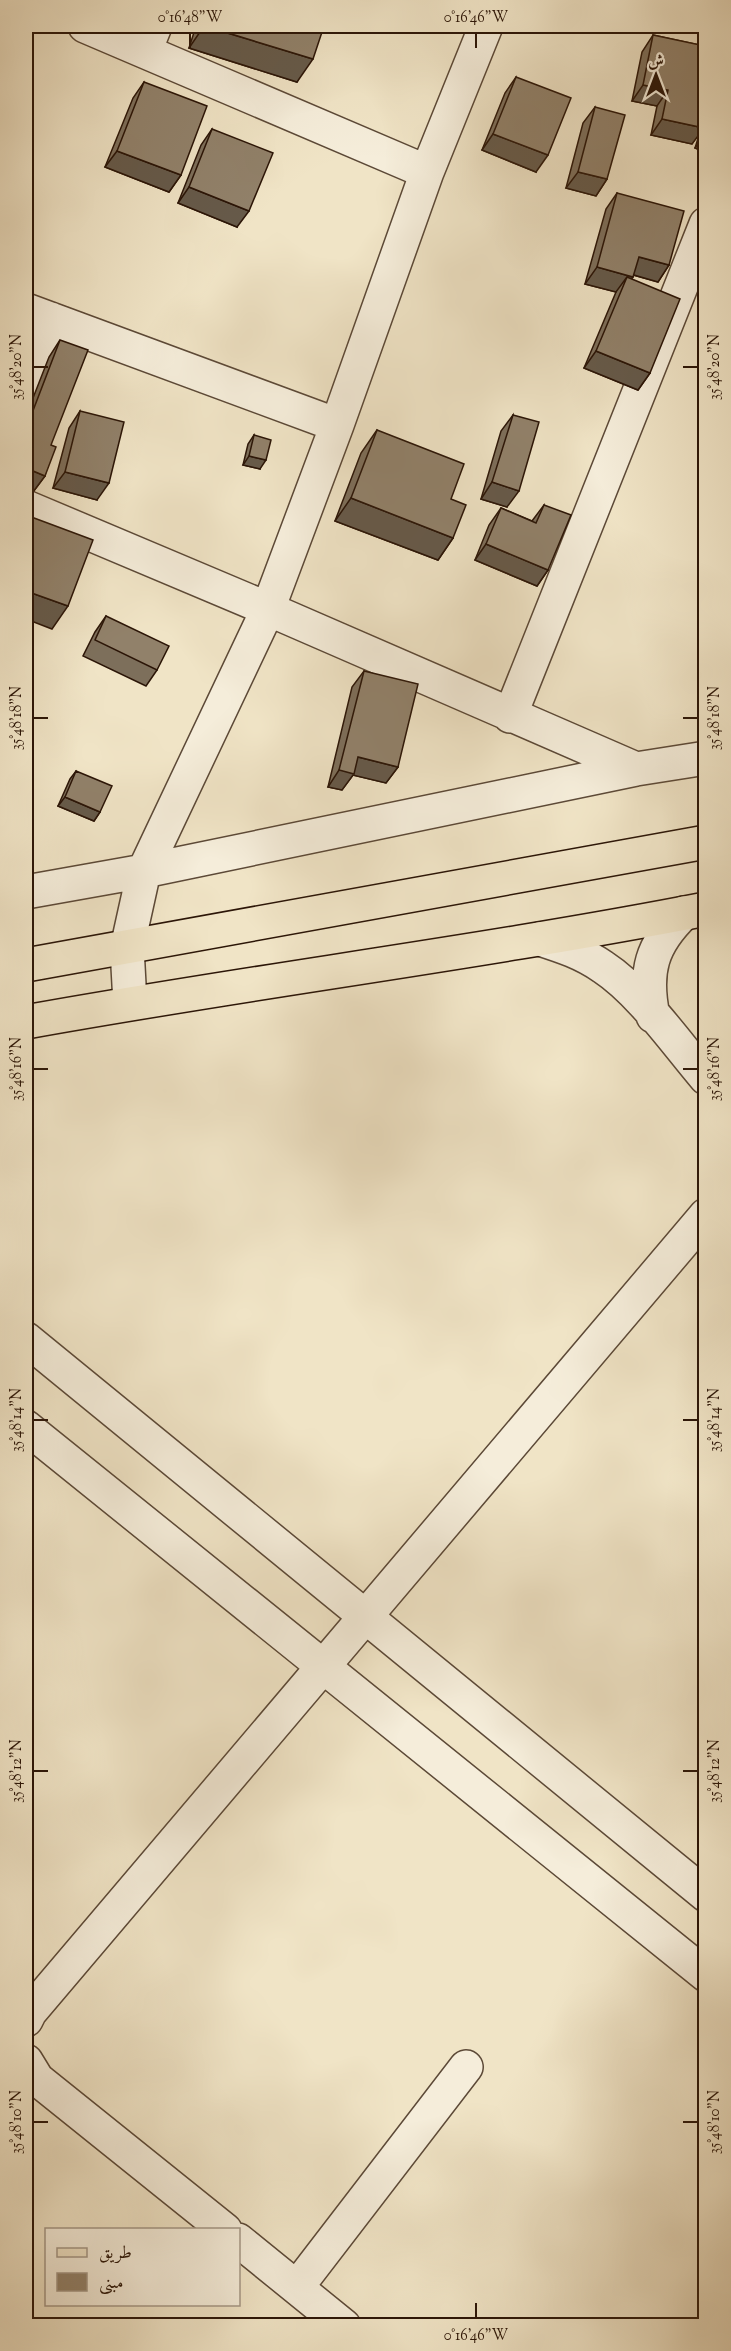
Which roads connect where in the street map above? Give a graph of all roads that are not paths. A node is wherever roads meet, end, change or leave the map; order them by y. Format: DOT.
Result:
graph roads {
  1 [pos="85,26"];
  2 [pos="486,26"];
  3 [pos="150,38"];
  4 [pos="427,172"];
  5 [pos="705,224"];
  6 [pos="38,314"];
  7 [pos="26,386"];
  8 [pos="337,425"];
  9 [pos="26,507"];
  10 [pos="268,609"];
  11 [pos="510,716"];
  12 [pos="705,758"];
  13 [pos="636,769"];
  14 [pos="705,842"];
  15 [pos="144,871"];
  16 [pos="26,892"];
  17 [pos="694,911"];
  18 [pos="540,939"];
  19 [pos="127,948"];
  20 [pos="26,966"];
  21 [pos="130,1003"];
  22 [pos="653,1016"];
  23 [pos="26,1022"];
  24 [pos="705,1078"];
  25 [pos="705,1215"];
  26 [pos="26,1339"];
  27 [pos="26,1427"];
  28 [pos="365,1616"];
  29 [pos="323,1667"];
  30 [pos="705,1895"];
  31 [pos="705,1975"];
  32 [pos="26,2020"];
  33 [pos="26,2061"];
  34 [pos="466,2067"];
  35 [pos="224,2228"];
  36 [pos="240,2242"];
  37 [pos="297,2287"];
  38 [pos="344,2325"];
  1 -- 3 [label="street"];
  2 -- 4 [label="street"];
  3 -- 4 [label="street"];
  4 -- 8 [label="street"];
  5 -- 11 [label="street"];
  6 -- 7 [label="street"];
  6 -- 8 [label="street"];
  8 -- 10 [label="street"];
  9 -- 10 [label="street"];
  10 -- 11 [label="street"];
  10 -- 15 [label="street"];
  11 -- 13 [label="street"];
  12 -- 13 [label="street"];
  13 -- 15 [label="street"];
  14 -- 19 [label="main road"];
  15 -- 16 [label="street"];
  15 -- 19 [label="street"];
  17 -- 18 [label="main road"];
  17 -- 22 [label="street"];
  18 -- 21 [label="main road"];
  18 -- 22 [label="street"];
  19 -- 20 [label="main road"];
  19 -- 21 [label="street"];
  21 -- 23 [label="main road"];
  22 -- 24 [label="street"];
  25 -- 28 [label="street"];
  26 -- 28 [label="street"];
  27 -- 29 [label="street"];
  28 -- 29 [label="street"];
  28 -- 30 [label="street"];
  29 -- 31 [label="street"];
  29 -- 32 [label="street"];
  33 -- 35 [label="street"];
  34 -- 37 [label="street"];
  36 -- 37 [label="street"];
  37 -- 38 [label="street"];
}
